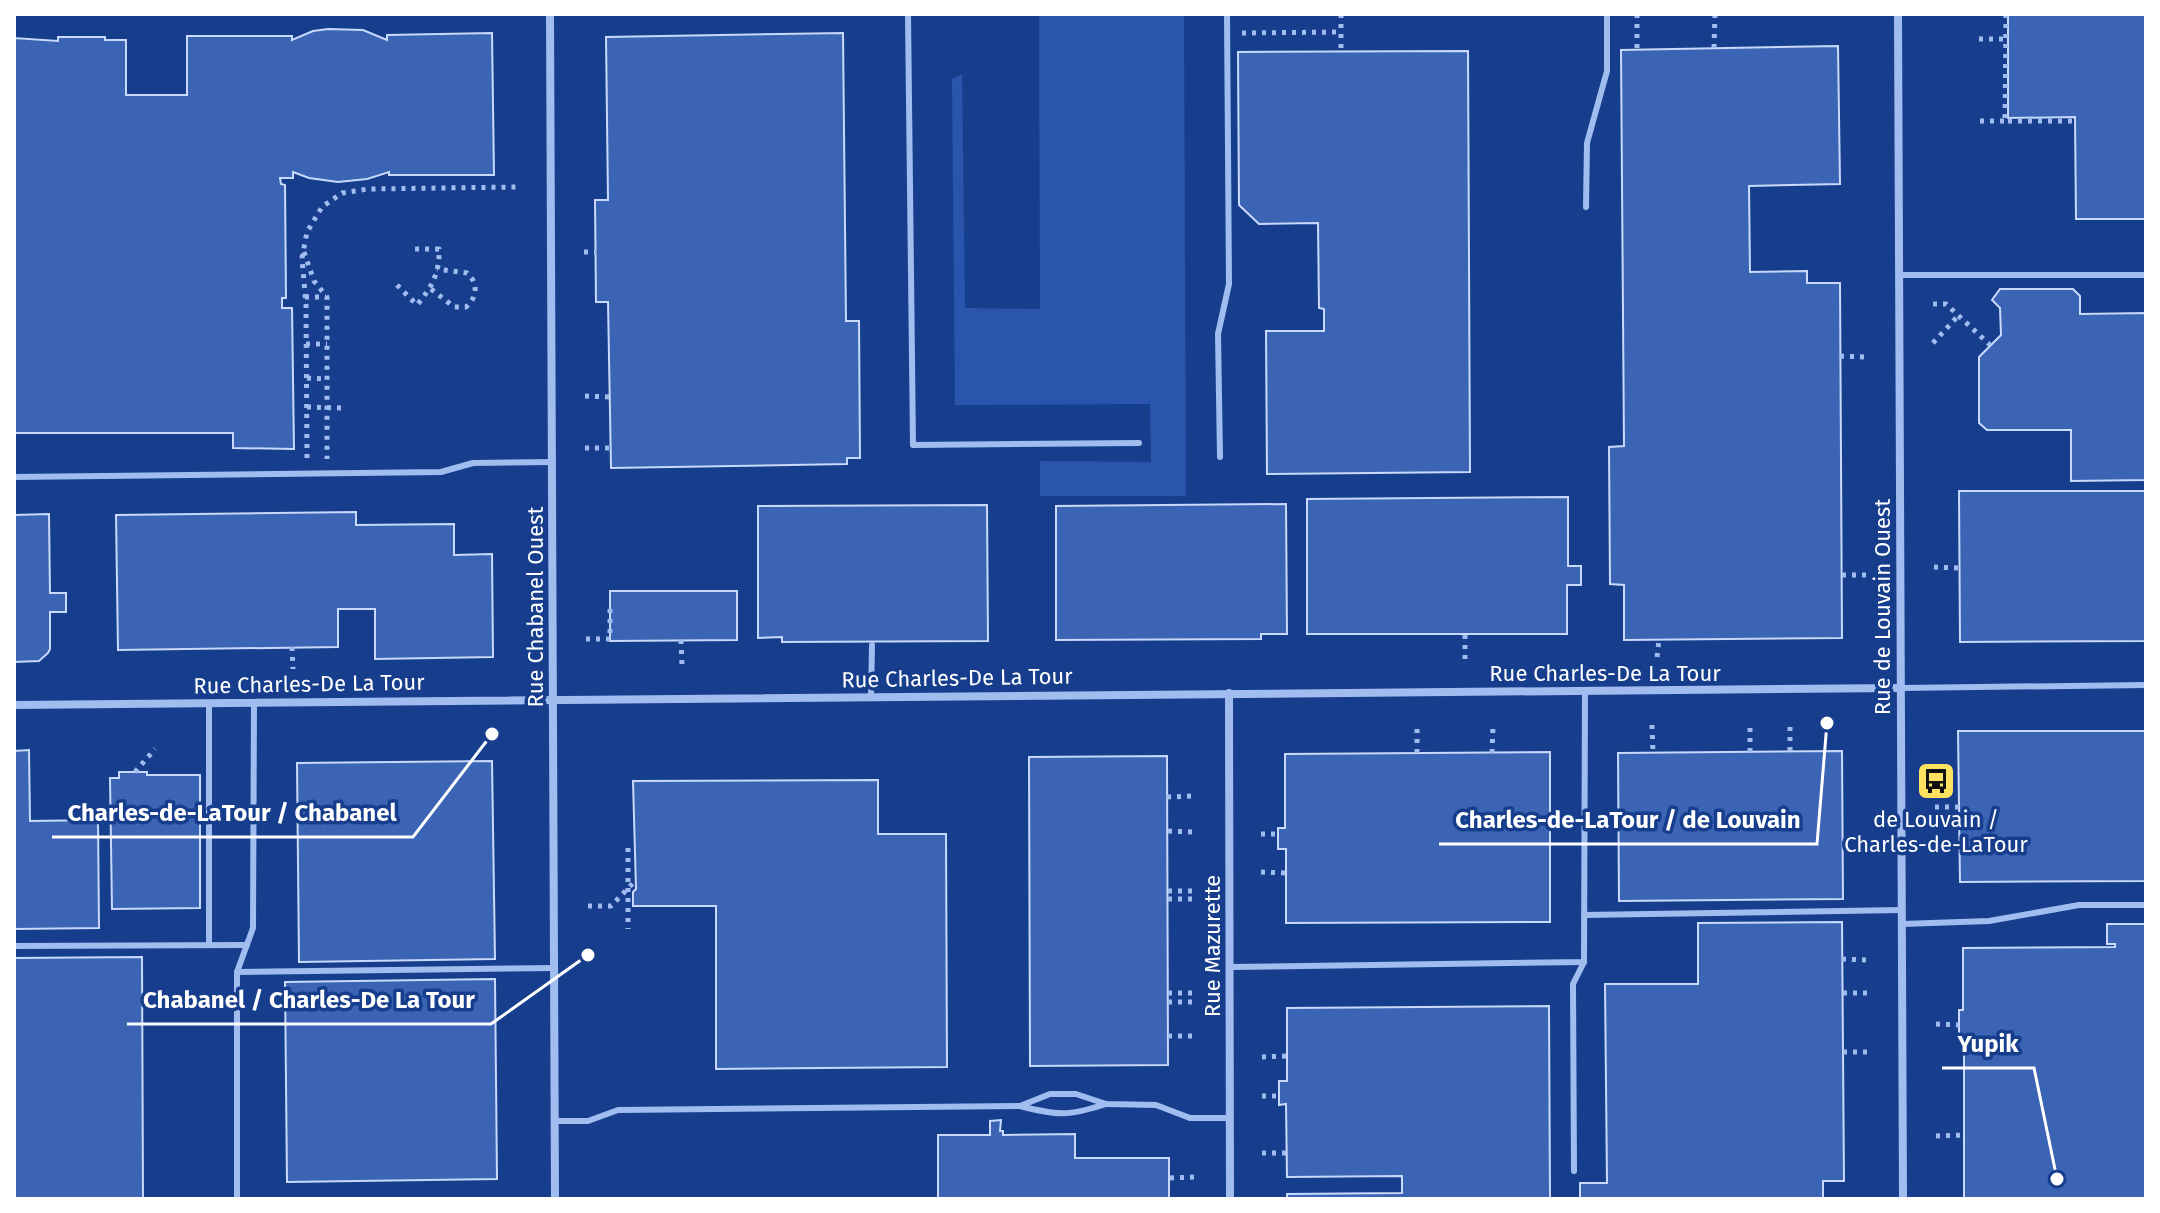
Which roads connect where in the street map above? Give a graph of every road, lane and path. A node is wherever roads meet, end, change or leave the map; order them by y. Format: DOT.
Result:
graph roads {
  1 [pos="550,14"];
  2 [pos="908,14"];
  3 [pos="1227,14"];
  4 [pos="1341,14"];
  5 [pos="1607,14"];
  6 [pos="1637,14"];
  7 [pos="1715,14"];
  8 [pos="1898,14"];
  9 [pos="2006,14"];
  10 [pos="1341,32"];
  11 [pos="1240,33"];
  12 [pos="1979,39"];
  13 [pos="2006,39"];
  14 [pos="1714,48"];
  15 [pos="1637,49"];
  16 [pos="1341,52"];
  17 [pos="1980,121"];
  18 [pos="2005,121"];
  19 [pos="2075,121"];
  20 [pos="338,182"];
  21 [pos="516,187"];
  22 [pos="342,193"];
  23 [pos="1586,207"];
  24 [pos="304,247"];
  25 [pos="411,249"];
  26 [pos="584,252"];
  27 [pos="596,252"];
  28 [pos="437,269"];
  29 [pos="1899,275"];
  30 [pos="2146,275"];
  31 [pos="397,285"];
  32 [pos="431,289"];
  33 [pos="305,297"];
  34 [pos="327,297"];
  35 [pos="1933,304"];
  36 [pos="1958,316"];
  37 [pos="1933,343"];
  38 [pos="306,344"];
  39 [pos="327,344"];
  40 [pos="1990,345"];
  41 [pos="1840,356"];
  42 [pos="1866,357"];
  43 [pos="307,378"];
  44 [pos="327,379"];
  45 [pos="585,396"];
  46 [pos="610,397"];
  47 [pos="307,407"];
  48 [pos="327,408"];
  49 [pos="344,408"];
  50 [pos="1139,443"];
  51 [pos="585,448"];
  52 [pos="610,448"];
  53 [pos="307,455"];
  54 [pos="327,455"];
  55 [pos="1220,457"];
  56 [pos="553,462"];
  57 [pos="14,477"];
  58 [pos="1934,567"];
  59 [pos="1960,568"];
  60 [pos="1842,575"];
  61 [pos="1867,575"];
  62 [pos="610,608"];
  63 [pos="1465,634"];
  64 [pos="586,639"];
  65 [pos="681,640"];
  66 [pos="1659,640"];
  67 [pos="872,645"];
  68 [pos="292,647"];
  69 [pos="1657,657"];
  70 [pos="1465,659"];
  71 [pos="682,666"];
  72 [pos="293,669"];
  73 [pos="2146,685"];
  74 [pos="1900,688"];
  75 [pos="1585,691"];
  76 [pos="1229,693"];
  77 [pos="871,697"];
  78 [pos="554,700"];
  79 [pos="209,703"];
  80 [pos="254,703"];
  81 [pos="14,705"];
  82 [pos="1790,723"];
  83 [pos="1750,724"];
  84 [pos="1652,725"];
  85 [pos="1493,726"];
  86 [pos="1417,727"];
  87 [pos="155,749"];
  88 [pos="1790,751"];
  89 [pos="1750,752"];
  90 [pos="1417,753"];
  91 [pos="1492,753"];
  92 [pos="1653,753"];
  93 [pos="135,772"];
  94 [pos="1194,796"];
  95 [pos="1167,797"];
  96 [pos="1935,807"];
  97 [pos="1959,807"];
  98 [pos="1168,831"];
  99 [pos="1194,832"];
  100 [pos="1261,834"];
  101 [pos="1278,834"];
  102 [pos="628,848"];
  103 [pos="1261,872"];
  104 [pos="1286,873"];
  105 [pos="636,880"];
  106 [pos="628,888"];
  107 [pos="1168,891"];
  108 [pos="1194,891"];
  109 [pos="1168,899"];
  110 [pos="1194,899"];
  111 [pos="2146,905"];
  112 [pos="588,906"];
  113 [pos="1902,910"];
  114 [pos="1584,915"];
  115 [pos="1902,924"];
  116 [pos="628,929"];
  117 [pos="209,945"];
  118 [pos="247,945"];
  119 [pos="14,946"];
  120 [pos="1842,959"];
  121 [pos="1868,960"];
  122 [pos="1584,962"];
  123 [pos="1230,967"];
  124 [pos="554,968"];
  125 [pos="237,972"];
  126 [pos="1168,993"];
  127 [pos="1195,993"];
  128 [pos="1843,993"];
  129 [pos="1868,993"];
  130 [pos="1168,1002"];
  131 [pos="1194,1002"];
  132 [pos="1936,1024"];
  133 [pos="1959,1025"];
  134 [pos="1168,1036"];
  135 [pos="1195,1036"];
  136 [pos="1843,1052"];
  137 [pos="1868,1052"];
  138 [pos="1287,1056"];
  139 [pos="1262,1057"];
  140 [pos="1262,1096"];
  141 [pos="1279,1096"];
  142 [pos="1106,1104"];
  143 [pos="1020,1106"];
  144 [pos="1230,1118"];
  145 [pos="555,1121"];
  146 [pos="1964,1135"];
  147 [pos="1936,1136"];
  148 [pos="1262,1153"];
  149 [pos="1287,1153"];
  150 [pos="1574,1171"];
  151 [pos="1195,1177"];
  152 [pos="1170,1178"];
  153 [pos="237,1199"];
  154 [pos="555,1199"];
  155 [pos="1230,1199"];
  156 [pos="1903,1199"];
  1 -- 56 [label="street, Rue Chabanel Ouest"];
  2 -- 50 [label="lane"];
  3 -- 55 [label="lane"];
  4 -- 10 [label="path"];
  5 -- 23 [label="lane"];
  6 -- 15 [label="path"];
  7 -- 14 [label="path"];
  8 -- 29 [label="street, Rue de Louvain Ouest"];
  9 -- 13 [label="path"];
  10 -- 11 [label="path"];
  10 -- 16 [label="path"];
  12 -- 13 [label="path"];
  13 -- 18 [label="path"];
  17 -- 18 [label="path"];
  18 -- 19 [label="path"];
  20 -- 22 [label="path"];
  21 -- 22 [label="path"];
  22 -- 24 [label="path"];
  24 -- 33 [label="path"];
  24 -- 34 [label="path"];
  25 -- 28 [label="path"];
  26 -- 27 [label="path"];
  28 -- 32 [label="path"];
  28 -- 32 [label="path"];
  29 -- 30 [label="lane"];
  29 -- 74 [label="street, Rue de Louvain Ouest"];
  31 -- 32 [label="path"];
  33 -- 34 [label="path"];
  33 -- 38 [label="path"];
  34 -- 39 [label="path"];
  35 -- 36 [label="path"];
  36 -- 37 [label="path"];
  36 -- 40 [label="path"];
  38 -- 39 [label="path"];
  38 -- 43 [label="path"];
  39 -- 44 [label="path"];
  41 -- 42 [label="path"];
  43 -- 44 [label="path"];
  43 -- 47 [label="path"];
  44 -- 48 [label="path"];
  45 -- 46 [label="path"];
  47 -- 48 [label="path"];
  47 -- 53 [label="path"];
  48 -- 49 [label="path"];
  48 -- 54 [label="path"];
  51 -- 52 [label="path"];
  56 -- 57 [label="lane"];
  56 -- 78 [label="street, Rue Chabanel Ouest"];
  58 -- 59 [label="path"];
  60 -- 61 [label="path"];
  62 -- 64 [label="path"];
  63 -- 70 [label="path"];
  65 -- 71 [label="path"];
  66 -- 69 [label="path"];
  67 -- 77 [label="lane"];
  68 -- 72 [label="path"];
  73 -- 74 [label="lane"];
  74 -- 75 [label="street, Rue Charles-De La Tour"];
  74 -- 113 [label="street, Rue de Louvain Ouest"];
  75 -- 76 [label="street, Rue Charles-De La Tour"];
  75 -- 114 [label="lane"];
  76 -- 77 [label="street, Rue Charles-De La Tour"];
  76 -- 123 [label="street, Rue Mazurette"];
  77 -- 78 [label="street, Rue Charles-De La Tour"];
  78 -- 80 [label="street, Rue Charles-De La Tour"];
  78 -- 124 [label="street, Rue Chabanel Ouest"];
  79 -- 80 [label="street, Rue Charles-De La Tour"];
  79 -- 81 [label="street, Rue Charles-De La Tour"];
  79 -- 117 [label="lane"];
  80 -- 118 [label="lane"];
  82 -- 88 [label="path"];
  83 -- 89 [label="path"];
  84 -- 92 [label="path"];
  85 -- 91 [label="path"];
  86 -- 90 [label="path"];
  87 -- 93 [label="path"];
  94 -- 95 [label="path"];
  96 -- 97 [label="path"];
  98 -- 99 [label="path"];
  100 -- 101 [label="path"];
  102 -- 106 [label="path"];
  103 -- 104 [label="path"];
  105 -- 106 [label="path"];
  106 -- 112 [label="path"];
  106 -- 116 [label="path"];
  107 -- 108 [label="path"];
  109 -- 110 [label="path"];
  111 -- 115 [label="lane"];
  113 -- 114 [label="lane"];
  113 -- 115 [label="street, Rue de Louvain Ouest"];
  114 -- 122 [label="lane"];
  115 -- 156 [label="street, Rue de Louvain Ouest"];
  117 -- 118 [label="lane"];
  117 -- 119 [label="lane"];
  118 -- 125 [label="lane"];
  120 -- 121 [label="path"];
  122 -- 123 [label="lane"];
  122 -- 150 [label="lane"];
  123 -- 144 [label="street, Rue Mazurette"];
  124 -- 125 [label="lane"];
  124 -- 145 [label="street, Rue Chabanel Ouest"];
  125 -- 153 [label="lane"];
  126 -- 127 [label="path"];
  128 -- 129 [label="path"];
  130 -- 131 [label="path"];
  132 -- 133 [label="path"];
  134 -- 135 [label="path"];
  136 -- 137 [label="path"];
  138 -- 139 [label="path"];
  140 -- 141 [label="path"];
  142 -- 143 [label="lane"];
  142 -- 143 [label="lane"];
  142 -- 144 [label="lane"];
  143 -- 145 [label="lane"];
  144 -- 155 [label="street, Rue Mazurette"];
  145 -- 154 [label="street, Rue Chabanel Ouest"];
  146 -- 147 [label="path"];
  148 -- 149 [label="path"];
  151 -- 152 [label="path"];
}
